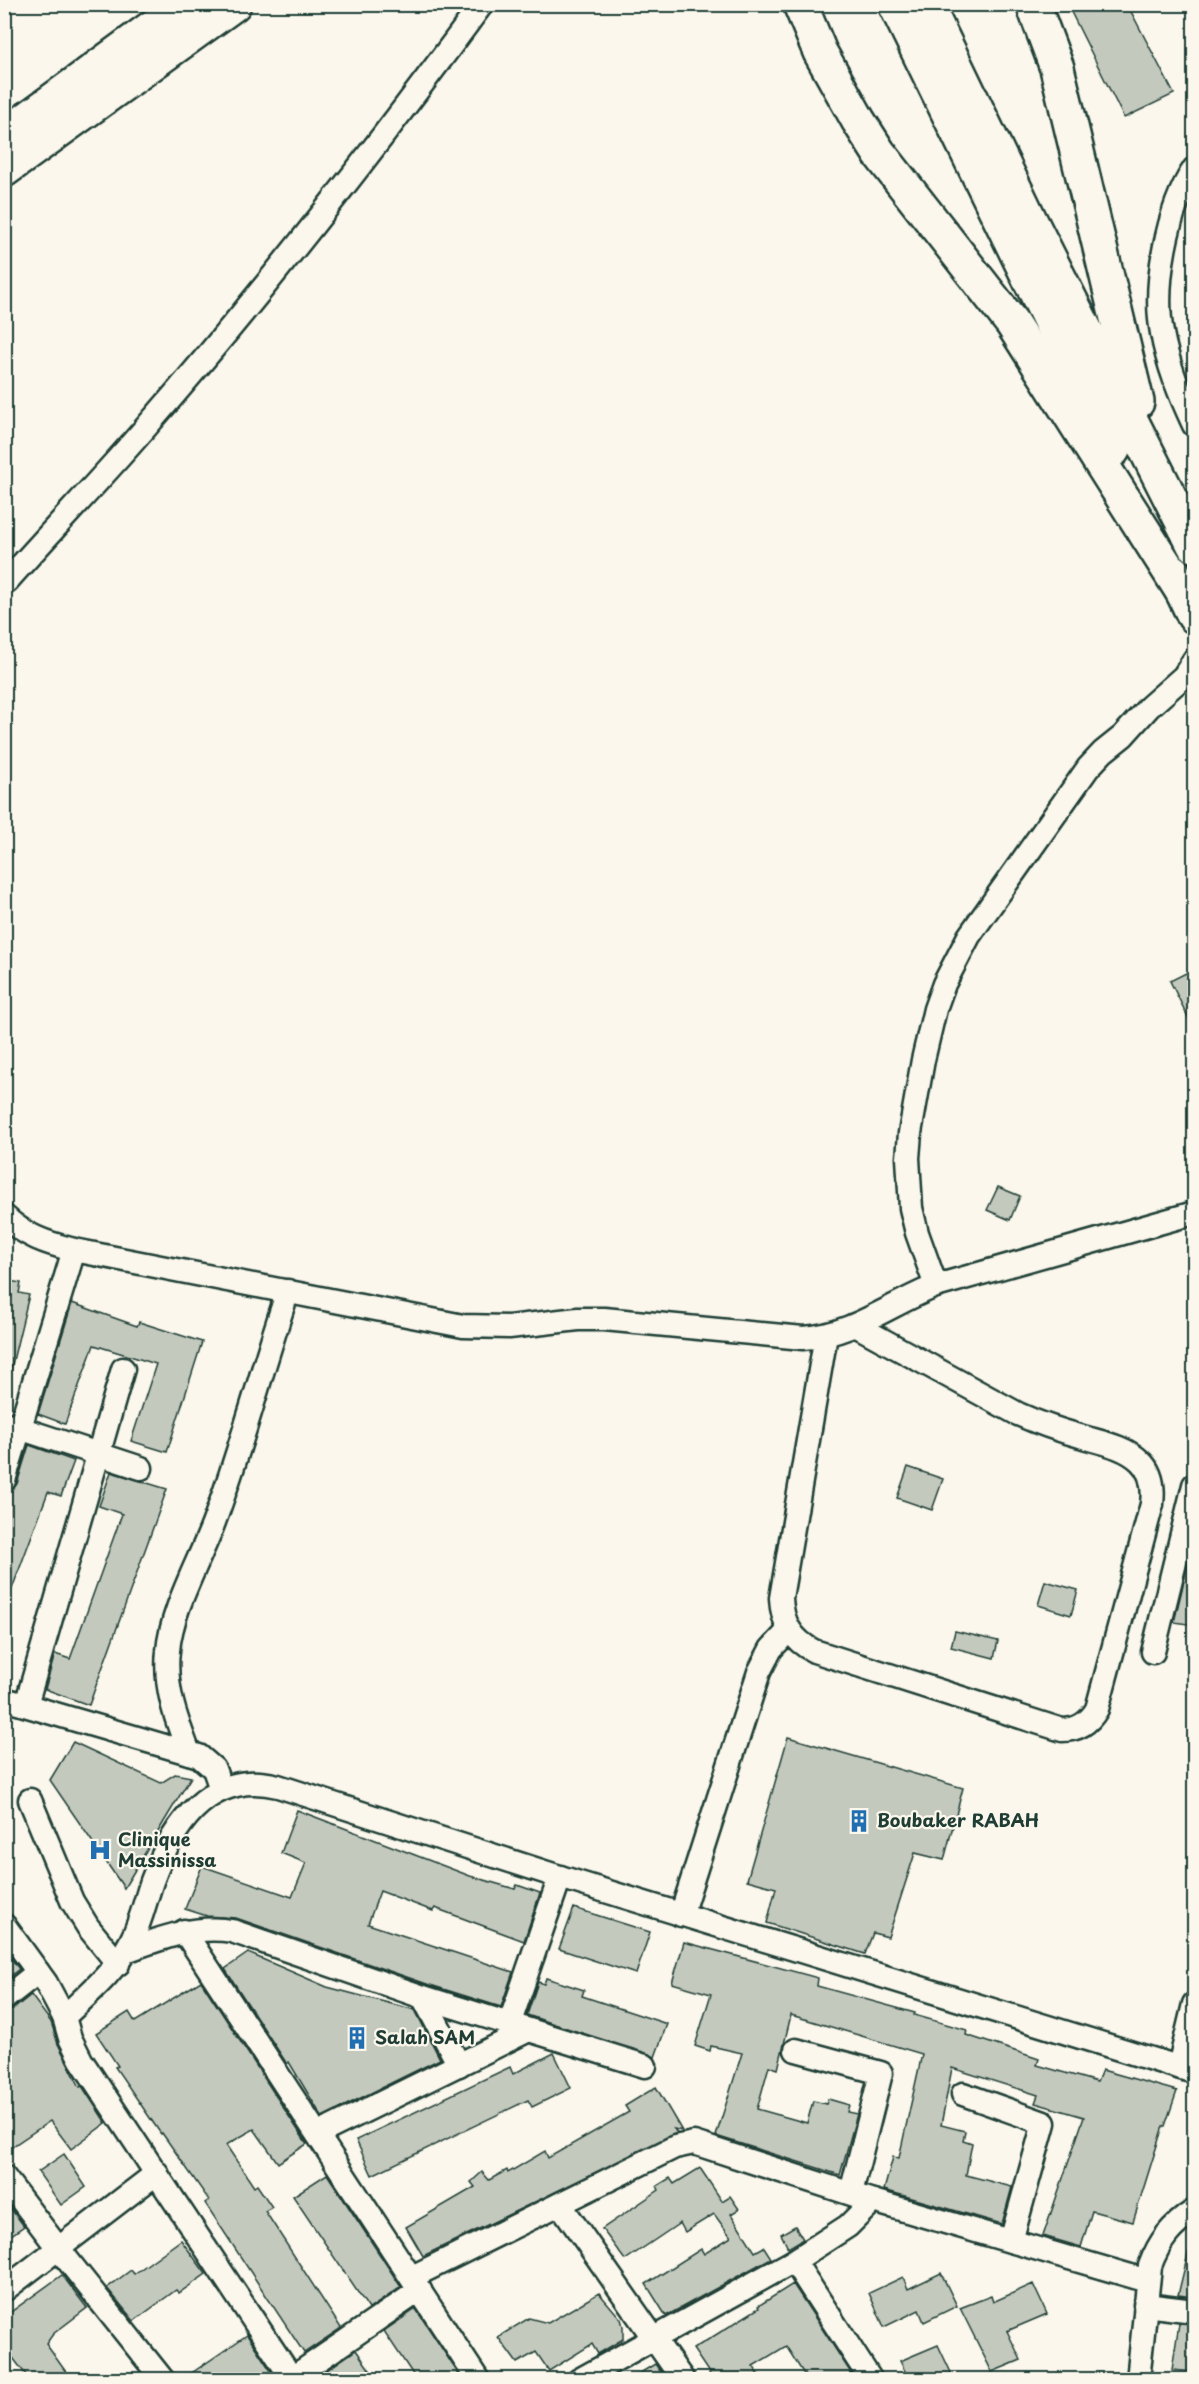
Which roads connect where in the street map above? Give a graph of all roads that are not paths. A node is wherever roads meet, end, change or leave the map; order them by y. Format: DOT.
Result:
graph roads {
  1 [pos="184,4"];
  2 [pos="234,4"];
  3 [pos="482,4"];
  4 [pos="800,4"];
  5 [pos="895,4"];
  6 [pos="926,4"];
  7 [pos="1033,4"];
  8 [pos="4,136"];
  9 [pos="1194,169"];
  10 [pos="4,170"];
  11 [pos="1194,424"];
  12 [pos="1151,456"];
  13 [pos="1194,545"];
  14 [pos="7,581"];
  15 [pos="1188,604"];
  16 [pos="1194,660"];
  17 [pos="1194,1213"];
  18 [pos="4,1216"];
  19 [pos="74,1250"];
  20 [pos="936,1286"];
  21 [pos="288,1291"];
  22 [pos="857,1326"];
  23 [pos="826,1335"];
  24 [pos="123,1369"];
  25 [pos="13,1426"];
  26 [pos="98,1456"];
  27 [pos="141,1468"];
  28 [pos="4,1480"];
  29 [pos="1194,1485"];
  30 [pos="789,1630"];
  31 [pos="1153,1652"];
  32 [pos="15,1702"];
  33 [pos="189,1753"];
  34 [pos="221,1789"];
  35 [pos="30,1800"];
  36 [pos="560,1877"];
  37 [pos="681,1915"];
  38 [pos="4,1925"];
  39 [pos="184,1931"];
  40 [pos="122,1957"];
  41 [pos="38,1972"];
  42 [pos="423,1997"];
  43 [pos="4,1999"];
  44 [pos="1194,2004"];
  45 [pos="64,2017"];
  46 [pos="518,2028"];
  47 [pos="796,2050"];
  48 [pos="459,2065"];
  49 [pos="645,2066"];
  50 [pos="1187,2069"];
  51 [pos="963,2094"];
  52 [pos="318,2134"];
  53 [pos="157,2173"];
  54 [pos="4,2177"];
  55 [pos="850,2193"];
  56 [pos="873,2200"];
  57 [pos="560,2204"];
  58 [pos="1194,2211"];
  59 [pos="1011,2241"];
  60 [pos="58,2248"];
  61 [pos="794,2260"];
  62 [pos="1148,2281"];
  63 [pos="416,2284"];
  64 [pos="4,2290"];
  65 [pos="1145,2305"];
  66 [pos="1194,2311"];
  67 [pos="655,2337"];
  68 [pos="163,2379"];
  69 [pos="293,2379"];
  70 [pos="478,2379"];
  71 [pos="579,2379"];
  72 [pos="683,2379"];
  73 [pos="871,2379"];
  74 [pos="1138,2379"];
  1 -- 8 [label="highway"];
  2 -- 10 [label="highway"];
  3 -- 14 [label="street"];
  4 -- 15 [label="highway"];
  5 -- 15 [label="highway"];
  6 -- 12 [label="highway"];
  7 -- 12 [label="highway"];
  9 -- 11 [label="street"];
  12 -- 13 [label="highway"];
  16 -- 20 [label="street"];
  17 -- 20 [label="street"];
  18 -- 19 [label="street"];
  19 -- 21 [label="street"];
  19 -- 25 [label="street"];
  20 -- 22 [label="street"];
  21 -- 23 [label="street"];
  21 -- 33 [label="street"];
  22 -- 23 [label="street"];
  22 -- 30 [label="street"];
  23 -- 30 [label="street"];
  24 -- 26 [label="street"];
  25 -- 26 [label="street"];
  25 -- 28 [label="street"];
  26 -- 27 [label="street"];
  26 -- 32 [label="street"];
  29 -- 31 [label="street"];
  30 -- 37 [label="street"];
  32 -- 33 [label="street"];
  33 -- 34 [label="street"];
  34 -- 36 [label="street"];
  34 -- 40 [label="street"];
  35 -- 40 [label="street"];
  36 -- 37 [label="street"];
  36 -- 46 [label="street"];
  37 -- 50 [label="street"];
  38 -- 41 [label="street"];
  39 -- 40 [label="street"];
  39 -- 42 [label="street"];
  39 -- 52 [label="street"];
  40 -- 45 [label="street"];
  41 -- 43 [label="street"];
  41 -- 45 [label="street"];
  42 -- 46 [label="street"];
  42 -- 48 [label="street"];
  44 -- 50 [label="street"];
  45 -- 53 [label="street"];
  46 -- 48 [label="street"];
  46 -- 49 [label="street"];
  47 -- 55 [label="street"];
  48 -- 52 [label="street"];
  51 -- 59 [label="street"];
  52 -- 63 [label="street"];
  53 -- 60 [label="street"];
  53 -- 69 [label="street"];
  54 -- 60 [label="street"];
  55 -- 56 [label="street"];
  55 -- 57 [label="street"];
  56 -- 59 [label="street"];
  56 -- 61 [label="street"];
  57 -- 63 [label="street"];
  57 -- 67 [label="street"];
  58 -- 62 [label="street"];
  59 -- 62 [label="street"];
  60 -- 64 [label="street"];
  60 -- 68 [label="street"];
  61 -- 67 [label="street"];
  61 -- 73 [label="street"];
  62 -- 65 [label="street"];
  63 -- 69 [label="street"];
  63 -- 70 [label="street"];
  65 -- 66 [label="street"];
  65 -- 74 [label="street"];
  67 -- 71 [label="street"];
  67 -- 72 [label="street"];
}
